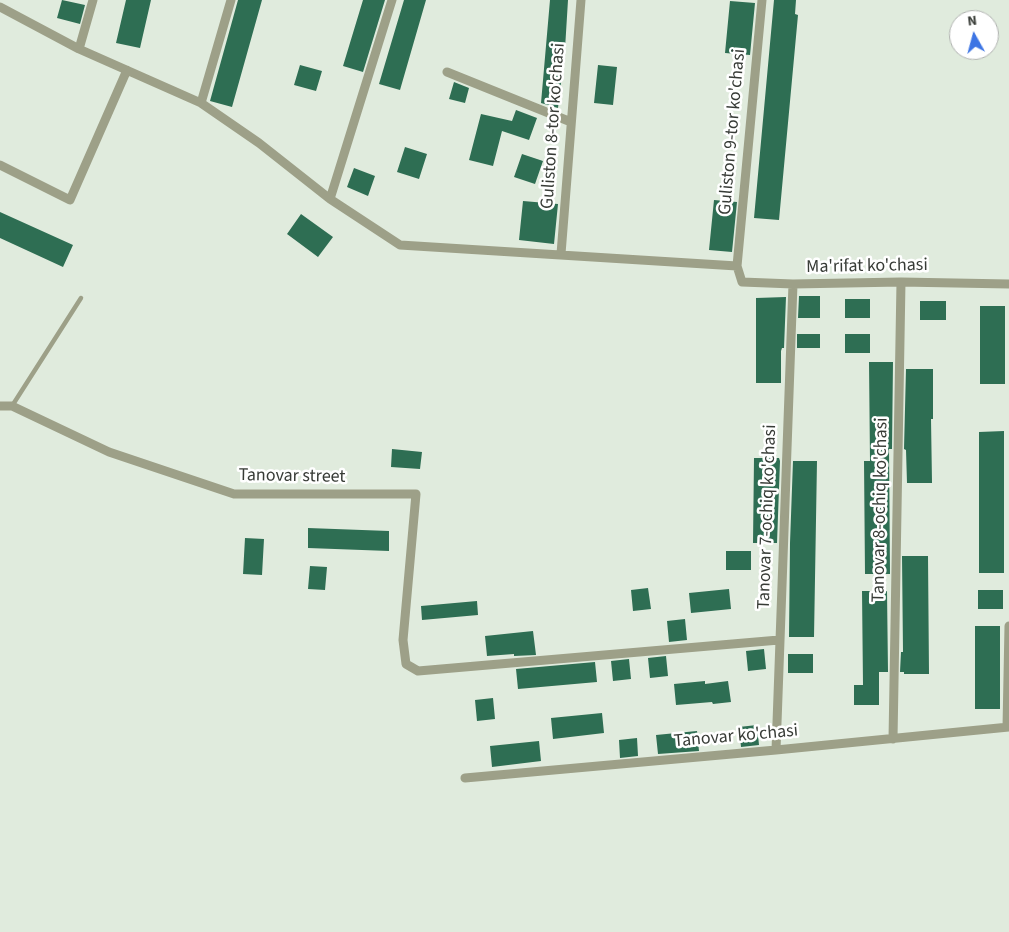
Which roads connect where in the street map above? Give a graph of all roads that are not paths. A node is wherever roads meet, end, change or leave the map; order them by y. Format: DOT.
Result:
graph roads {
  1 [pos="93,0"];
  2 [pos="232,0"];
  3 [pos="392,0"];
  4 [pos="580,0"];
  5 [pos="762,0"];
  6 [pos="0,8"];
  7 [pos="79,49"];
  8 [pos="127,70"];
  9 [pos="447,72"];
  10 [pos="202,103"];
  11 [pos="571,122"];
  12 [pos="0,166"];
  13 [pos="330,199"];
  14 [pos="561,254"];
  15 [pos="737,266"];
  16 [pos="901,282"];
  17 [pos="793,284"];
  18 [pos="1009,284"];
  19 [pos="81,298"];
  20 [pos="0,406"];
  21 [pos="12,406"];
  22 [pos="1009,626"];
  23 [pos="779,640"];
  24 [pos="1008,727"];
  25 [pos="893,739"];
  26 [pos="776,750"];
  27 [pos="465,778"];
  1 -- 7 [label="street"];
  2 -- 10 [label="street"];
  3 -- 13 [label="street"];
  4 -- 11 [label="street, Guliston 8-tor ko'chasi"];
  5 -- 15 [label="street, Guliston 9-tor ko'chasi"];
  6 -- 7 [label="street"];
  7 -- 8 [label="street"];
  8 -- 10 [label="street"];
  8 -- 12 [label="street"];
  9 -- 11 [label="street"];
  10 -- 13 [label="street"];
  11 -- 14 [label="street, Guliston 8-tor ko'chasi"];
  13 -- 14 [label="street"];
  14 -- 15 [label="street"];
  15 -- 17 [label="street, Ma'rifat ko'chasi"];
  16 -- 17 [label="street, Ma'rifat ko'chasi"];
  16 -- 18 [label="street, Ma'rifat ko'chasi"];
  16 -- 25 [label="street, Tanovar 8-ochiq ko'chasi"];
  17 -- 23 [label="street, Tanovar 7-ochiq ko'chasi"];
  19 -- 21 [label="lane"];
  20 -- 21 [label="street, Tanovar street"];
  21 -- 23 [label="street, Tanovar street"];
  22 -- 24 [label="street"];
  23 -- 26 [label="street, Tanovar 7-ochiq ko'chasi"];
  24 -- 25 [label="street, Tanovar ko'chasi"];
  25 -- 26 [label="street, Tanovar ko'chasi"];
  26 -- 27 [label="street, Tanovar ko'chasi"];
}
